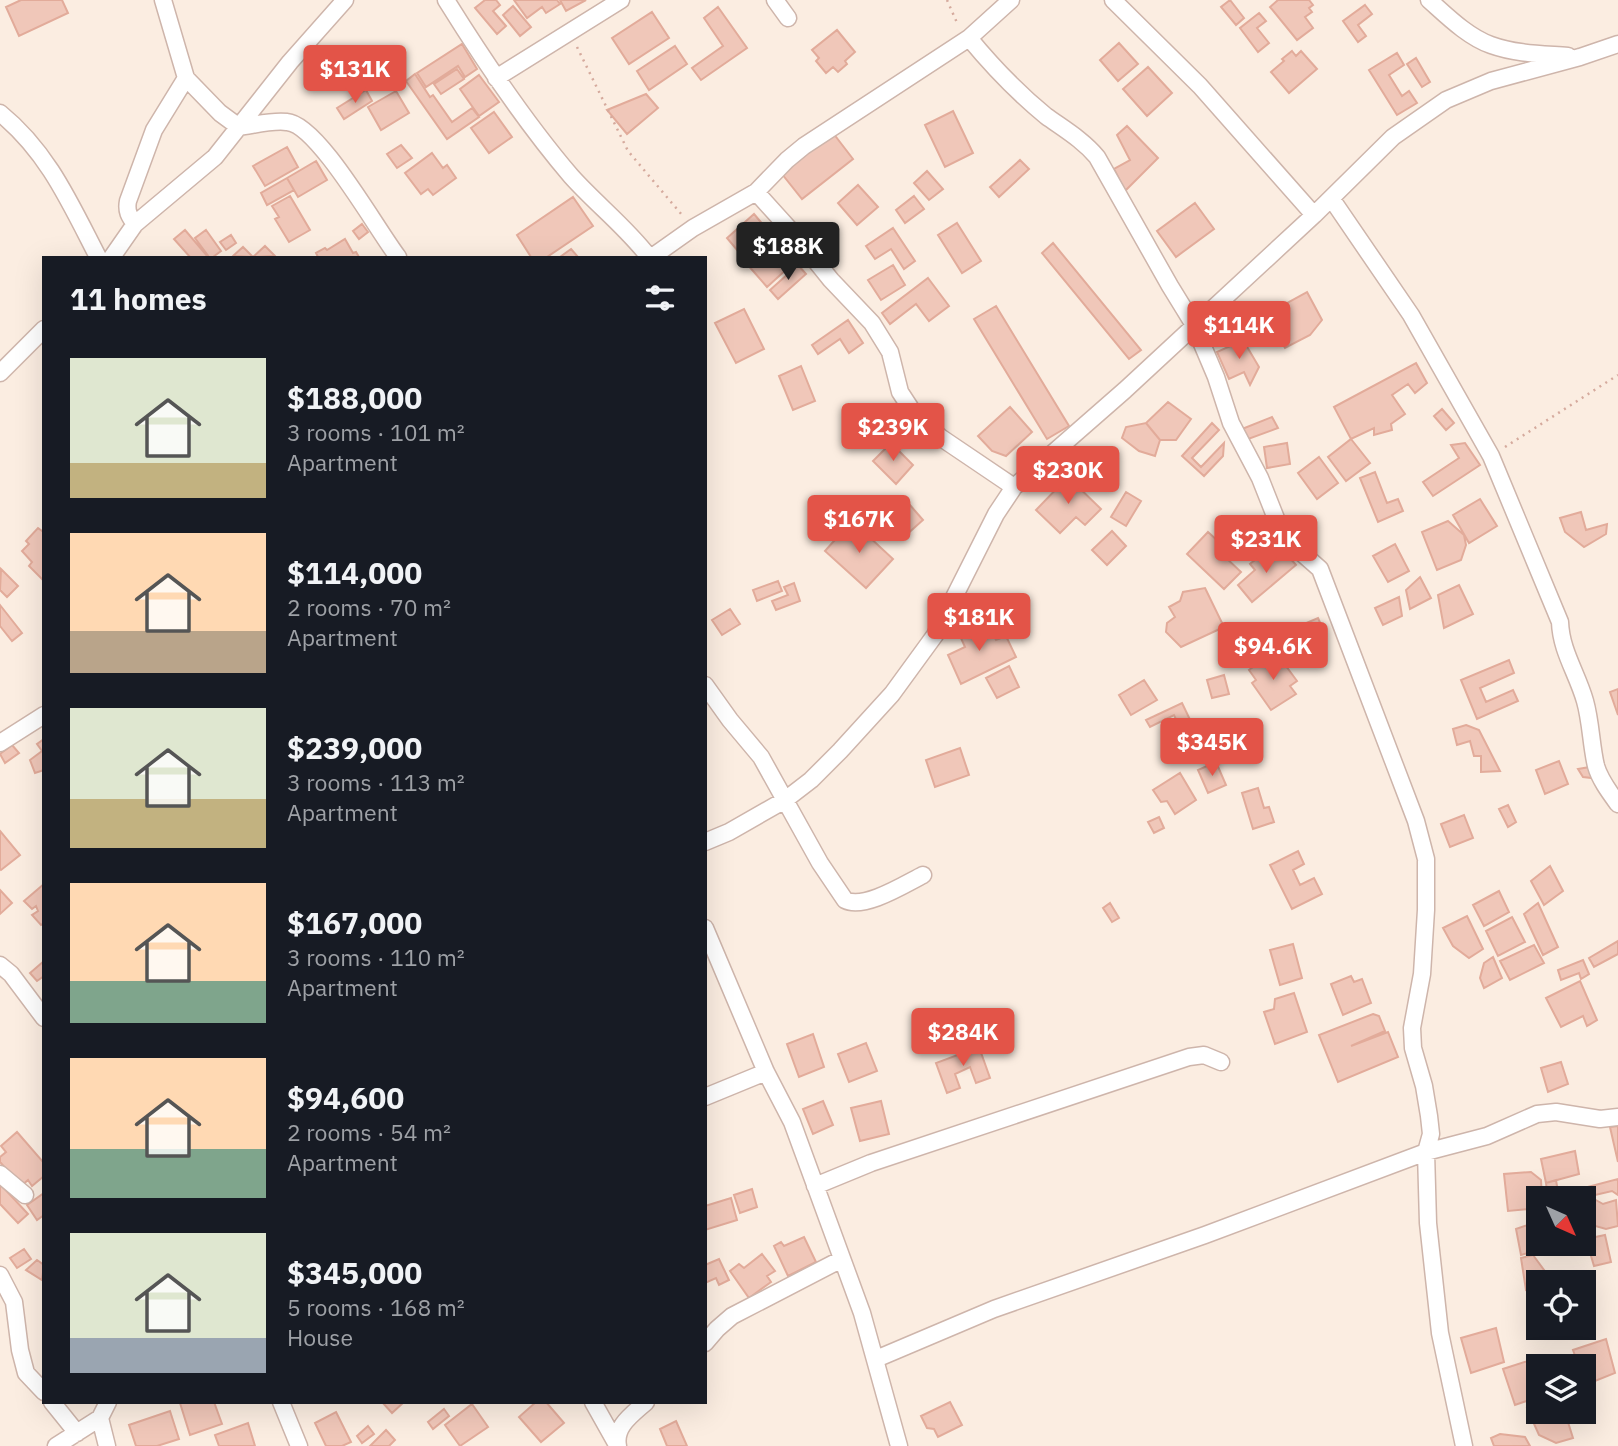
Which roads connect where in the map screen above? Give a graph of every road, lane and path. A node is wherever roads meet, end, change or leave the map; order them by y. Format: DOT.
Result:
graph roads {
  1 [pos="163,0"];
  2 [pos="345,0"];
  3 [pos="446,0"];
  4 [pos="621,0"];
  5 [pos="775,0"];
  6 [pos="947,0"];
  7 [pos="1011,0"];
  8 [pos="1113,0"];
  9 [pos="1429,0"];
  10 [pos="788,18"];
  11 [pos="570,32"];
  12 [pos="969,38"];
  13 [pos="1618,44"];
  14 [pos="1580,57"];
  15 [pos="186,78"];
  16 [pos="496,78"];
  17 [pos="0,113"];
  18 [pos="239,127"];
  19 [pos="756,192"];
  20 [pos="1331,198"];
  21 [pos="1314,215"];
  22 [pos="135,224"];
  23 [pos="693,228"];
  24 [pos="97,256"];
  25 [pos="112,256"];
  26 [pos="397,256"];
  27 [pos="649,256"];
  28 [pos="651,256"];
  29 [pos="1194,325"];
  30 [pos="42,331"];
  31 [pos="0,373"];
  32 [pos="1618,375"];
  33 [pos="1491,456"];
  34 [pos="1014,487"];
  35 [pos="707,688"];
  36 [pos="42,716"];
  37 [pos="0,743"];
  38 [pos="785,800"];
  39 [pos="1618,804"];
  40 [pos="707,841"];
  41 [pos="923,875"];
  42 [pos="707,934"];
  43 [pos="0,965"];
  44 [pos="42,1015"];
  45 [pos="1221,1062"];
  46 [pos="766,1072"];
  47 [pos="707,1096"];
  48 [pos="1618,1117"];
  49 [pos="1426,1152"];
  50 [pos="0,1174"];
  51 [pos="815,1186"];
  52 [pos="25,1195"];
  53 [pos="840,1260"];
  54 [pos="0,1275"];
  55 [pos="707,1341"];
  56 [pos="876,1359"];
  57 [pos="42,1390"];
  58 [pos="54,1404"];
  59 [pos="107,1404"];
  60 [pos="282,1404"];
  61 [pos="594,1404"];
  62 [pos="644,1404"];
  63 [pos="100,1418"];
  64 [pos="77,1433"];
  65 [pos="617,1445"];
  66 [pos="56,1446"];
  67 [pos="107,1446"];
  68 [pos="299,1446"];
  69 [pos="899,1446"];
  70 [pos="1464,1446"];
  1 -- 15 [label="street"];
  2 -- 18 [label="street"];
  3 -- 16 [label="street"];
  4 -- 11 [label="street"];
  5 -- 10 [label="street"];
  6 -- 12 [label="path"];
  7 -- 12 [label="street"];
  8 -- 21 [label="street"];
  9 -- 14 [label="street"];
  11 -- 16 [label="street"];
  11 -- 23 [label="path"];
  12 -- 19 [label="street"];
  12 -- 29 [label="street"];
  13 -- 14 [label="street"];
  14 -- 20 [label="street"];
  15 -- 18 [label="street"];
  15 -- 22 [label="street"];
  16 -- 27 [label="street"];
  17 -- 24 [label="street"];
  18 -- 22 [label="street"];
  18 -- 26 [label="street"];
  19 -- 23 [label="street"];
  19 -- 34 [label="street"];
  20 -- 21 [label="street"];
  20 -- 33 [label="street"];
  21 -- 29 [label="street"];
  22 -- 25 [label="street"];
  23 -- 28 [label="street"];
  29 -- 34 [label="street"];
  29 -- 49 [label="street"];
  30 -- 31 [label="street"];
  32 -- 33 [label="path"];
  33 -- 39 [label="street"];
  34 -- 38 [label="street"];
  35 -- 38 [label="street"];
  36 -- 37 [label="street"];
  38 -- 40 [label="street"];
  38 -- 41 [label="street"];
  42 -- 46 [label="street"];
  43 -- 44 [label="street"];
  45 -- 51 [label="street"];
  46 -- 47 [label="street"];
  46 -- 51 [label="street"];
  48 -- 49 [label="street"];
  49 -- 56 [label="street"];
  49 -- 70 [label="street"];
  50 -- 52 [label="street"];
  51 -- 53 [label="street"];
  53 -- 55 [label="street"];
  53 -- 56 [label="street"];
  54 -- 57 [label="street"];
  56 -- 69 [label="street"];
  58 -- 64 [label="street"];
  59 -- 63 [label="street"];
  60 -- 68 [label="street"];
  61 -- 65 [label="street"];
  62 -- 65 [label="street"];
  63 -- 64 [label="street"];
  63 -- 67 [label="street"];
  64 -- 66 [label="street"];
}
